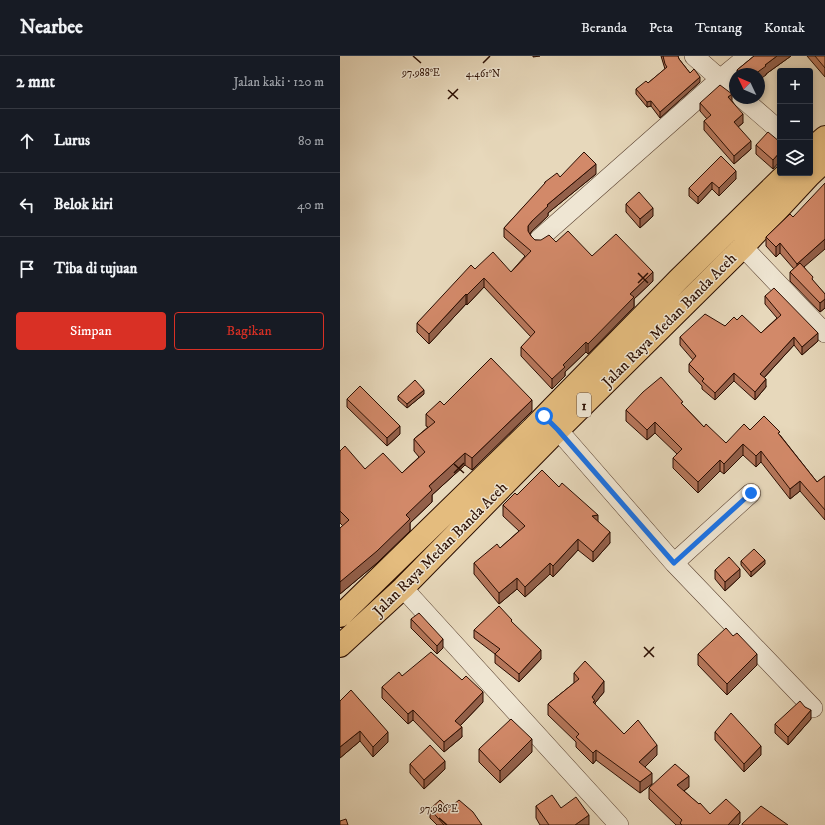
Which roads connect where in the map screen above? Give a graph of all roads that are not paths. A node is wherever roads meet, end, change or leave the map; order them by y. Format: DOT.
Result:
graph roads {
  1 [pos="694,56"];
  2 [pos="745,57"];
  3 [pos="720,79"];
  4 [pos="729,87"];
  5 [pos="749,104"];
  6 [pos="777,127"];
  7 [pos="825,137"];
  8 [pos="813,147"];
  9 [pos="825,161"];
  10 [pos="784,176"];
  11 [pos="539,239"];
  12 [pos="743,247"];
  13 [pos="825,333"];
  14 [pos="551,423"];
  15 [pos="751,493"];
  16 [pos="674,563"];
  17 [pos="403,588"];
  18 [pos="346,611"];
  19 [pos="366,622"];
  20 [pos="340,646"];
  21 [pos="814,708"];
  22 [pos="620,825"];
  1 -- 3 [label="street"];
  2 -- 3 [label="street"];
  3 -- 4 [label="street"];
  3 -- 11 [label="street"];
  5 -- 6 [label="street"];
  7 -- 8 [label="highway"];
  9 -- 12 [label="highway, Jalan Raya Medan Banda Aceh / 1"];
  10 -- 14 [label="highway, Jalan Raya Medan Banda Aceh / 1"];
  12 -- 13 [label="street"];
  12 -- 14 [label="highway, Jalan Raya Medan Banda Aceh / 1"];
  14 -- 16 [label="street"];
  14 -- 17 [label="highway, Jalan Raya Medan Banda Aceh / 1"];
  14 -- 18 [label="highway, Jalan Raya Medan Banda Aceh / 1"];
  15 -- 16 [label="street"];
  16 -- 21 [label="street"];
  17 -- 19 [label="highway, Jalan Raya Medan Banda Aceh / 1"];
  17 -- 22 [label="street"];
  18 -- 19 [label="highway"];
  19 -- 20 [label="highway, Jalan Raya Medan Banda Aceh / 1"];
}
